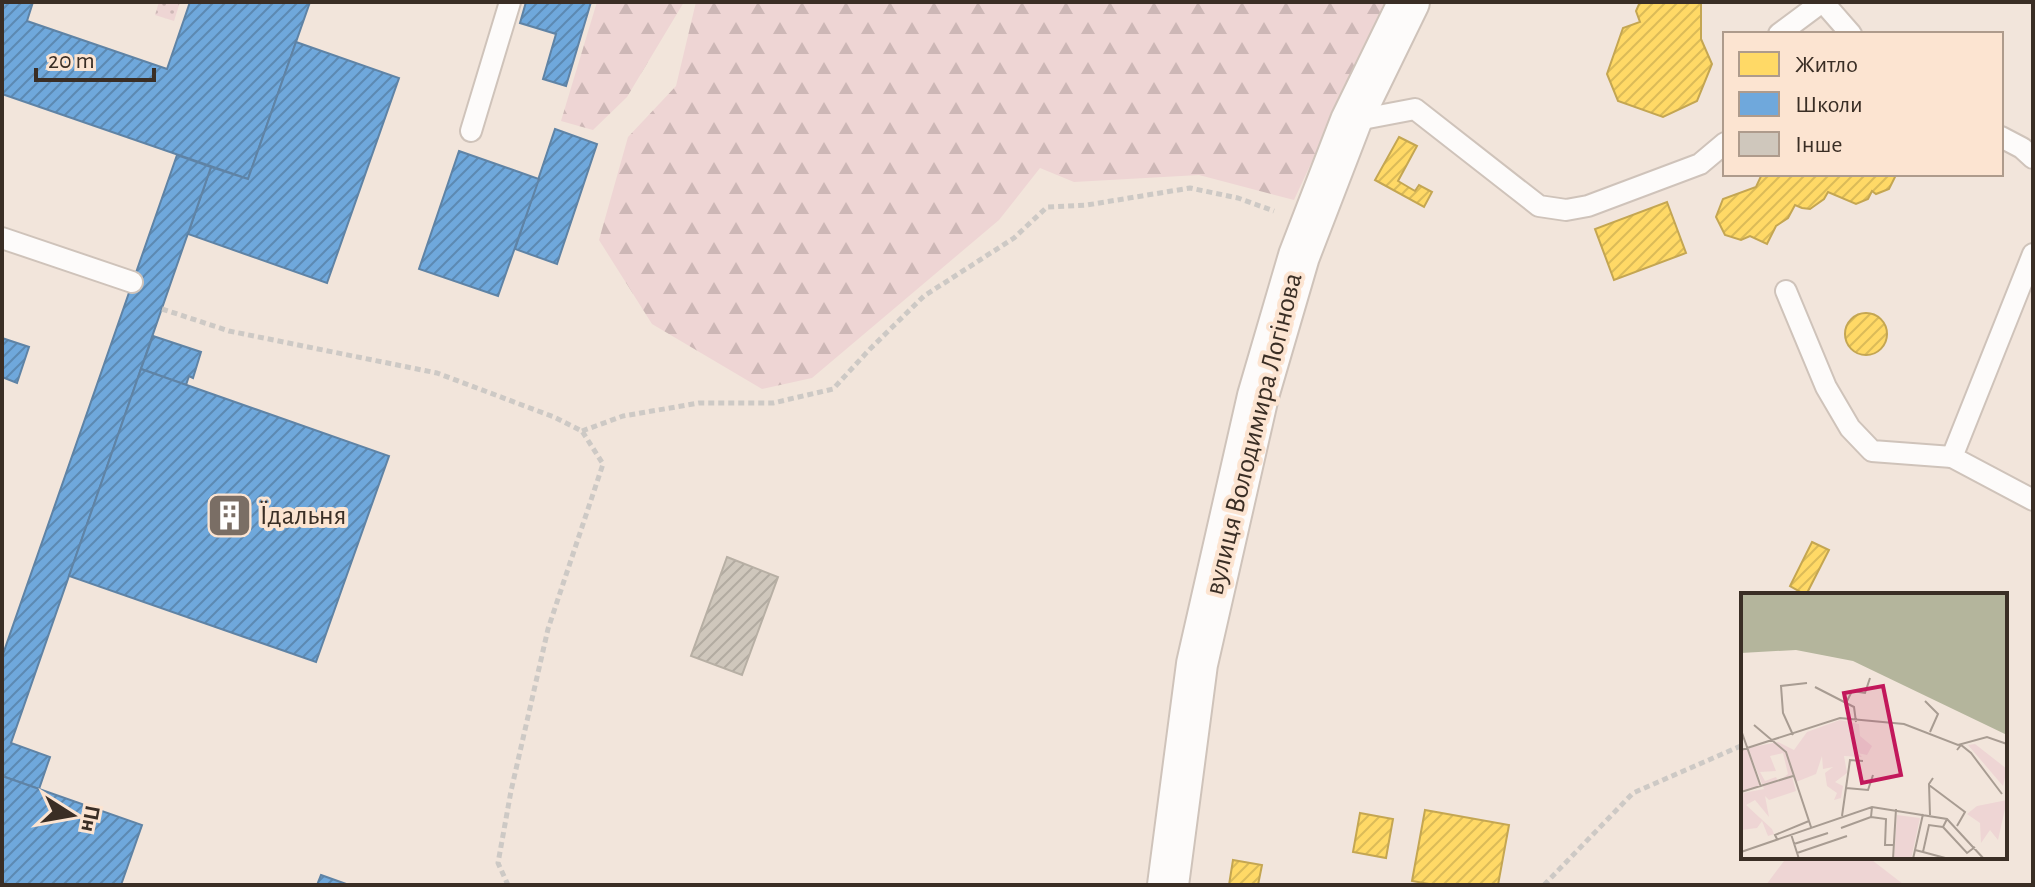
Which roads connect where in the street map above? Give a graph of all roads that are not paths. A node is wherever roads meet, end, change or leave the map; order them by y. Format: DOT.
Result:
graph roads {
  1 [pos="510,2"];
  2 [pos="1409,2"];
  3 [pos="1822,2"];
  4 [pos="1782,32"];
  5 [pos="1849,32"];
  6 [pos="1351,121"];
  7 [pos="471,131"];
  8 [pos="2003,138"];
  9 [pos="1723,145"];
  10 [pos="2033,158"];
  11 [pos="2,238"];
  12 [pos="2033,254"];
  13 [pos="132,282"];
  14 [pos="1786,291"];
  15 [pos="1952,457"];
  16 [pos="2033,500"];
  17 [pos="1168,885"];
  1 -- 7 [label="lane"];
  2 -- 6 [label="street, вулиця Володимира Логінова"];
  3 -- 4 [label="lane"];
  3 -- 5 [label="lane"];
  6 -- 9 [label="lane"];
  6 -- 17 [label="street, вулиця Володимира Логінова"];
  8 -- 10 [label="lane"];
  11 -- 13 [label="lane"];
  12 -- 15 [label="lane"];
  14 -- 15 [label="lane"];
  15 -- 16 [label="lane"];
}
